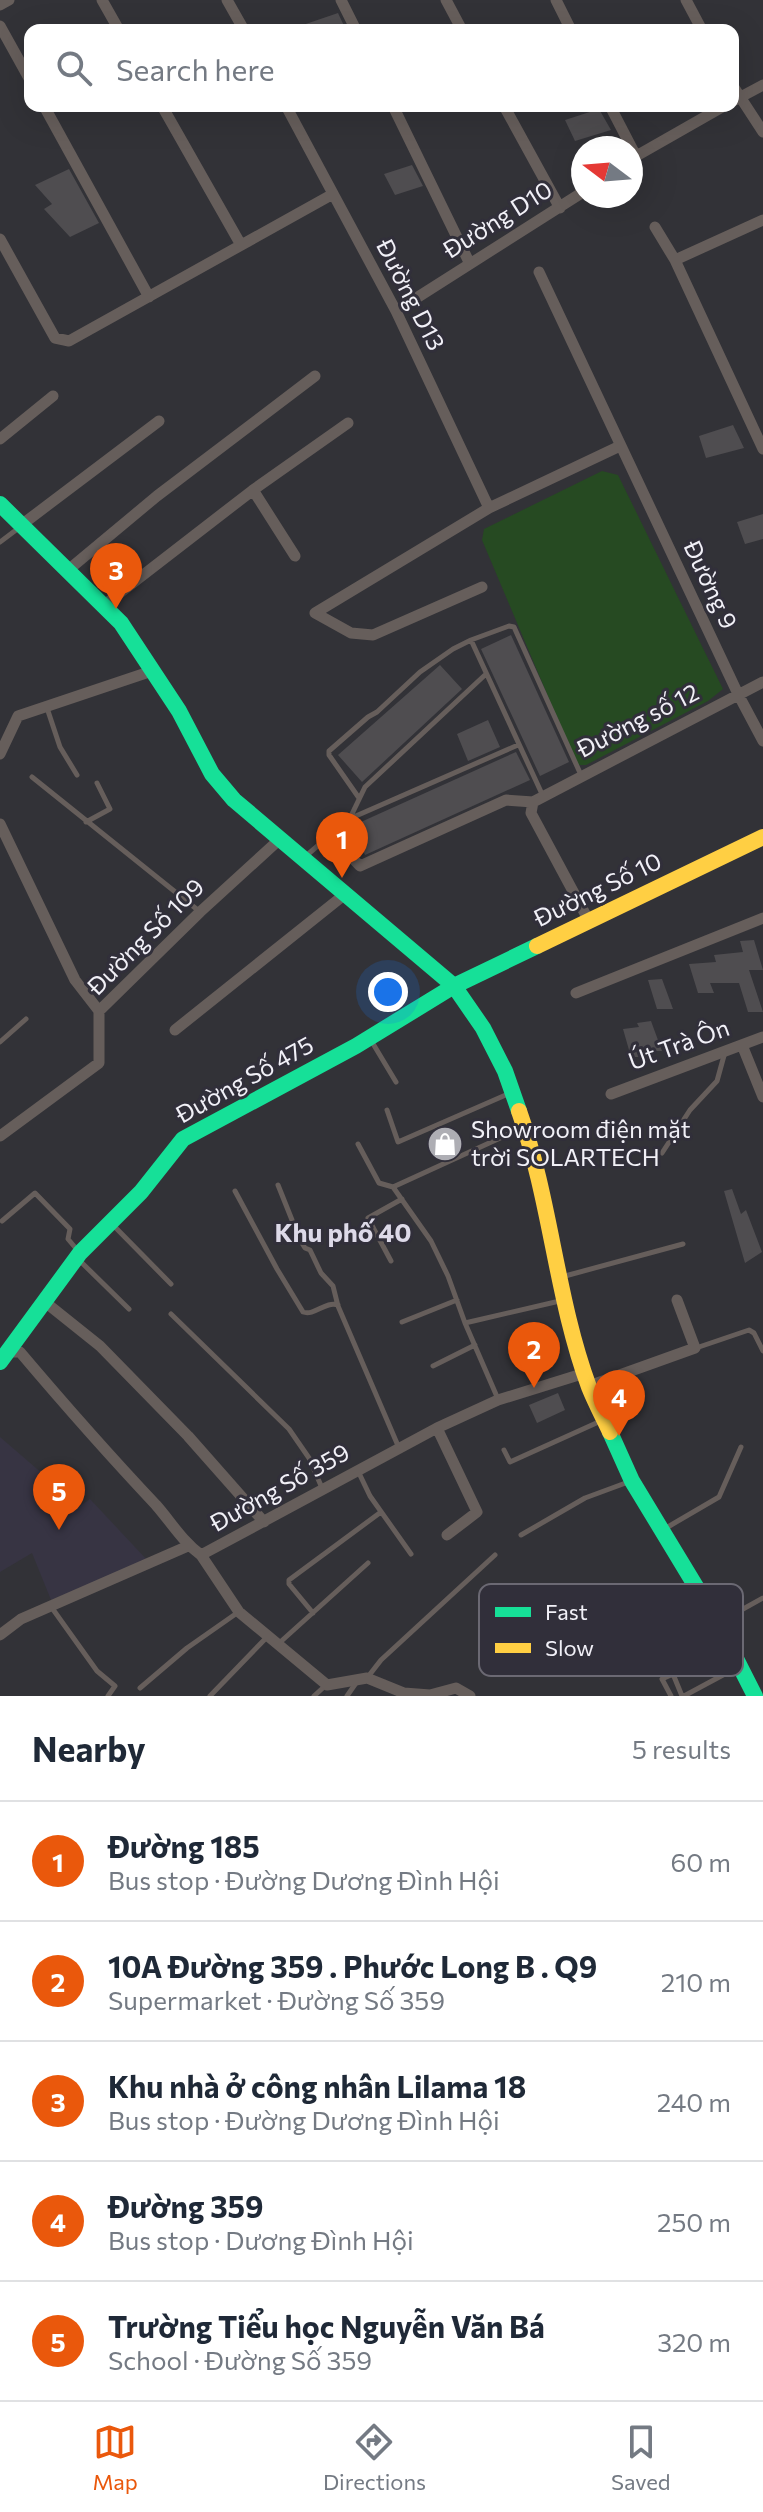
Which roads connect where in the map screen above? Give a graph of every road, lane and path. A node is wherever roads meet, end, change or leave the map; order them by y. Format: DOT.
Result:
graph roads {
  1 [pos="9,0"];
  2 [pos="102,0"];
  3 [pos="227,0"];
  4 [pos="341,0"];
  5 [pos="446,0"];
  6 [pos="556,0"];
  7 [pos="686,0"];
  8 [pos="0,5"];
  9 [pos="116,24"];
  10 [pos="241,24"];
  11 [pos="353,24"];
  12 [pos="459,24"];
  13 [pos="568,24"];
  14 [pos="699,24"];
  15 [pos="0,26"];
  16 [pos="24,69"];
  17 [pos="763,85"];
  18 [pos="739,97"];
  19 [pos="739,103"];
  20 [pos="47,112"];
  21 [pos="165,112"];
  22 [pos="289,112"];
  23 [pos="396,112"];
  24 [pos="507,112"];
  25 [pos="613,112"];
  26 [pos="714,112"];
  27 [pos="763,132"];
  28 [pos="623,136"];
  29 [pos="643,152"];
  30 [pos="333,194"];
  31 [pos="571,200"];
  32 [pos="560,208"];
  33 [pos="763,220"];
  34 [pos="655,227"];
  35 [pos="0,239"];
  36 [pos="241,245"];
  37 [pos="675,260"];
  38 [pos="470,264"];
  39 [pos="539,272"];
  40 [pos="149,297"];
  41 [pos="396,311"];
  42 [pos="315,376"];
  43 [pos="53,396"];
  44 [pos="159,421"];
  45 [pos="348,423"];
  46 [pos="0,439"];
  47 [pos="620,446"];
  48 [pos="763,449"];
  49 [pos="253,490"];
  50 [pos="0,504"];
  51 [pos="489,508"];
  52 [pos="20,526"];
  53 [pos="0,542"];
  54 [pos="295,556"];
  55 [pos="67,571"];
  56 [pos="482,587"];
  57 [pos="103,606"];
  58 [pos="471,640"];
  59 [pos="152,671"];
  60 [pos="486,674"];
  61 [pos="763,682"];
  62 [pos="738,694"];
  63 [pos="46,707"];
  64 [pos="763,741"];
  65 [pos="518,745"];
  66 [pos="0,754"];
  67 [pos="77,775"];
  68 [pos="581,775"];
  69 [pos="32,777"];
  70 [pos="97,783"];
  71 [pos="359,798"];
  72 [pos="538,798"];
  73 [pos="349,819"];
  74 [pos="86,822"];
  75 [pos="0,824"];
  76 [pos="331,836"];
  77 [pos="763,837"];
  78 [pos="280,839"];
  79 [pos="303,858"];
  80 [pos="344,895"];
  81 [pos="200,912"];
  82 [pos="763,918"];
  83 [pos="589,921"];
  84 [pos="454,986"];
  85 [pos="576,993"];
  86 [pos="99,1011"];
  87 [pos="26,1019"];
  88 [pos="175,1030"];
  89 [pos="369,1037"];
  90 [pos="763,1037"];
  91 [pos="0,1042"];
  92 [pos="742,1045"];
  93 [pos="726,1051"];
  94 [pos="396,1082"];
  95 [pos="512,1092"];
  96 [pos="611,1094"];
  97 [pos="763,1097"];
  98 [pos="387,1110"];
  99 [pos="525,1127"];
  100 [pos="1,1132"];
  101 [pos="358,1144"];
  102 [pos="662,1153"];
  103 [pos="278,1185"];
  104 [pos="393,1187"];
  105 [pos="235,1191"];
  106 [pos="402,1199"];
  107 [pos="2,1221"];
  108 [pos="111,1223"];
  109 [pos="683,1244"];
  110 [pos="78,1255"];
  111 [pos="391,1261"];
  112 [pos="560,1277"];
  113 [pos="171,1284"];
  114 [pos="457,1300"];
  115 [pos="565,1300"];
  116 [pos="677,1300"];
  117 [pos="45,1302"];
  118 [pos="338,1306"];
  119 [pos="129,1309"];
  120 [pos="171,1314"];
  121 [pos="402,1322"];
  122 [pos="465,1323"];
  123 [pos="475,1345"];
  124 [pos="695,1348"];
  125 [pos="763,1351"];
  126 [pos="5,1357"];
  127 [pos="433,1366"];
  128 [pos="587,1380"];
  129 [pos="498,1400"];
  130 [pos="604,1419"];
  131 [pos="437,1428"];
  132 [pos="741,1447"];
  133 [pos="399,1448"];
  134 [pos="504,1450"];
  135 [pos="358,1470"];
  136 [pos="632,1481"];
  137 [pos="323,1489"];
  138 [pos="381,1512"];
  139 [pos="264,1522"];
  140 [pos="662,1531"];
  141 [pos="447,1535"];
  142 [pos="521,1535"];
  143 [pos="188,1546"];
  144 [pos="411,1554"];
  145 [pos="201,1555"];
  146 [pos="495,1555"];
  147 [pos="368,1563"];
  148 [pos="694,1584"];
  149 [pos="763,1598"];
  150 [pos="52,1607"];
  151 [pos="743,1609"];
  152 [pos="239,1612"];
  153 [pos="313,1613"];
  154 [pos="0,1635"];
  155 [pos="271,1641"];
  156 [pos="743,1669"];
  157 [pos="669,1676"];
  158 [pos="674,1676"];
  159 [pos="720,1676"];
  160 [pos="363,1678"];
  161 [pos="327,1685"];
  162 [pos="140,1688"];
  163 [pos="403,1695"];
  164 [pos="438,1695"];
  165 [pos="108,1696"];
  166 [pos="210,1696"];
  167 [pos="314,1696"];
  168 [pos="347,1696"];
  169 [pos="470,1696"];
  170 [pos="671,1696"];
  171 [pos="683,1696"];
  172 [pos="755,1696"];
  1 -- 8 [label="street"];
  2 -- 9 [label="street"];
  3 -- 10 [label="street"];
  4 -- 11 [label="street"];
  5 -- 12 [label="street"];
  6 -- 13 [label="street"];
  7 -- 14 [label="street"];
  15 -- 16 [label="street"];
  17 -- 18 [label="street"];
  19 -- 27 [label="street"];
  20 -- 40 [label="street"];
  21 -- 36 [label="street"];
  22 -- 30 [label="street, Đường D13"];
  23 -- 38 [label="street"];
  24 -- 32 [label="street"];
  25 -- 28 [label="street"];
  26 -- 29 [label="street"];
  30 -- 36 [label="street"];
  30 -- 41 [label="street, Đường D13"];
  31 -- 32 [label="street, Đường D10"];
  32 -- 38 [label="street, Đường D10"];
  33 -- 37 [label="street"];
  34 -- 37 [label="street"];
  35 -- 40 [label="street"];
  36 -- 40 [label="street"];
  37 -- 48 [label="street"];
  38 -- 41 [label="street, Đường D10"];
  39 -- 47 [label="street, Đường 9"];
  41 -- 51 [label="street, Đường D13"];
  42 -- 55 [label="street"];
  43 -- 46 [label="street"];
  44 -- 52 [label="street"];
  45 -- 49 [label="street"];
  47 -- 51 [label="street"];
  47 -- 62 [label="street, Đường 9"];
  49 -- 54 [label="street"];
  49 -- 57 [label="street"];
  50 -- 52 [label="street"];
  51 -- 56 [label="street"];
  52 -- 53 [label="lane"];
  52 -- 55 [label="street"];
  55 -- 57 [label="street"];
  57 -- 59 [label="street"];
  58 -- 60 [label="lane"];
  58 -- 68 [label="lane"];
  58 -- 71 [label="lane"];
  59 -- 63 [label="street"];
  59 -- 78 [label="street"];
  60 -- 65 [label="lane"];
  60 -- 71 [label="lane"];
  61 -- 62 [label="street, Đường số 12"];
  62 -- 64 [label="street, Đường 9"];
  62 -- 68 [label="street, Đường số 12"];
  63 -- 66 [label="street"];
  63 -- 67 [label="lane"];
  65 -- 72 [label="lane"];
  65 -- 73 [label="lane"];
  68 -- 72 [label="street, Đường số 12"];
  69 -- 74 [label="lane"];
  70 -- 74 [label="lane"];
  71 -- 73 [label="lane"];
  72 -- 76 [label="street"];
  72 -- 83 [label="street"];
  73 -- 76 [label="lane"];
  74 -- 81 [label="lane"];
  75 -- 86 [label="street"];
  76 -- 79 [label="lane"];
  77 -- 83 [label="street, Đường Số 10"];
  78 -- 79 [label="street"];
  78 -- 81 [label="street, Đường Số 109"];
  79 -- 80 [label="street"];
  80 -- 84 [label="street"];
  80 -- 88 [label="street"];
  81 -- 86 [label="street, Đường Số 109"];
  82 -- 85 [label="street"];
  83 -- 84 [label="street, Đường Số 10"];
  84 -- 89 [label="street, Đường Số 475"];
  84 -- 95 [label="street"];
  86 -- 100 [label="street, Đường Số 109"];
  87 -- 91 [label="lane"];
  89 -- 94 [label="lane"];
  89 -- 108 [label="street, Đường Số 475"];
  90 -- 92 [label="street, Út Trà Ôn"];
  92 -- 93 [label="street, Út Trà Ôn"];
  92 -- 97 [label="street"];
  93 -- 96 [label="street, Út Trà Ôn"];
  93 -- 102 [label="lane"];
  95 -- 98 [label="lane"];
  95 -- 99 [label="street"];
  99 -- 104 [label="lane"];
  99 -- 112 [label="street"];
  101 -- 104 [label="lane"];
  103 -- 118 [label="lane"];
  104 -- 106 [label="lane"];
  105 -- 118 [label="lane"];
  106 -- 111 [label="lane"];
  106 -- 114 [label="lane"];
  107 -- 110 [label="lane"];
  108 -- 110 [label="street, Đường Số 475"];
  108 -- 113 [label="lane"];
  109 -- 112 [label="lane"];
  110 -- 117 [label="street, Đường Số 475"];
  110 -- 119 [label="lane"];
  112 -- 115 [label="street"];
  114 -- 121 [label="lane"];
  114 -- 122 [label="lane"];
  115 -- 122 [label="lane"];
  115 -- 128 [label="street"];
  116 -- 124 [label="street"];
  117 -- 126 [label="street, Đường Số 475"];
  117 -- 139 [label="street"];
  118 -- 133 [label="lane"];
  120 -- 137 [label="lane"];
  122 -- 123 [label="lane"];
  123 -- 127 [label="lane"];
  123 -- 129 [label="lane"];
  124 -- 125 [label="lane"];
  124 -- 128 [label="street, Đường Số 359"];
  126 -- 143 [label="street"];
  128 -- 129 [label="street, Đường Số 359"];
  128 -- 130 [label="street"];
  129 -- 131 [label="street, Đường Số 359"];
  130 -- 134 [label="lane"];
  130 -- 136 [label="street"];
  131 -- 133 [label="street, Đường Số 359"];
  131 -- 141 [label="street"];
  132 -- 140 [label="lane"];
  133 -- 135 [label="street, Đường Số 359"];
  135 -- 137 [label="street, Đường Số 359"];
  135 -- 138 [label="lane"];
  136 -- 140 [label="street"];
  136 -- 142 [label="lane"];
  137 -- 139 [label="street, Đường Số 359"];
  138 -- 144 [label="lane"];
  138 -- 153 [label="lane"];
  139 -- 145 [label="street, Đường Số 359"];
  140 -- 148 [label="street"];
  143 -- 145 [label="street, Đường Số 359"];
  143 -- 150 [label="street, Đường Số 359"];
  145 -- 152 [label="street"];
  146 -- 160 [label="lane"];
  147 -- 153 [label="lane"];
  149 -- 151 [label="lane"];
  150 -- 154 [label="street, Đường Số 359"];
  150 -- 165 [label="lane"];
  152 -- 155 [label="street"];
  152 -- 162 [label="lane"];
  153 -- 155 [label="lane"];
  155 -- 161 [label="street"];
  155 -- 166 [label="lane"];
  156 -- 172 [label="street"];
  157 -- 170 [label="lane"];
  158 -- 171 [label="lane"];
  159 -- 171 [label="lane"];
  160 -- 161 [label="street"];
  160 -- 163 [label="street"];
  160 -- 168 [label="lane"];
  161 -- 167 [label="lane"];
  163 -- 164 [label="street"];
  164 -- 169 [label="street"];
}
